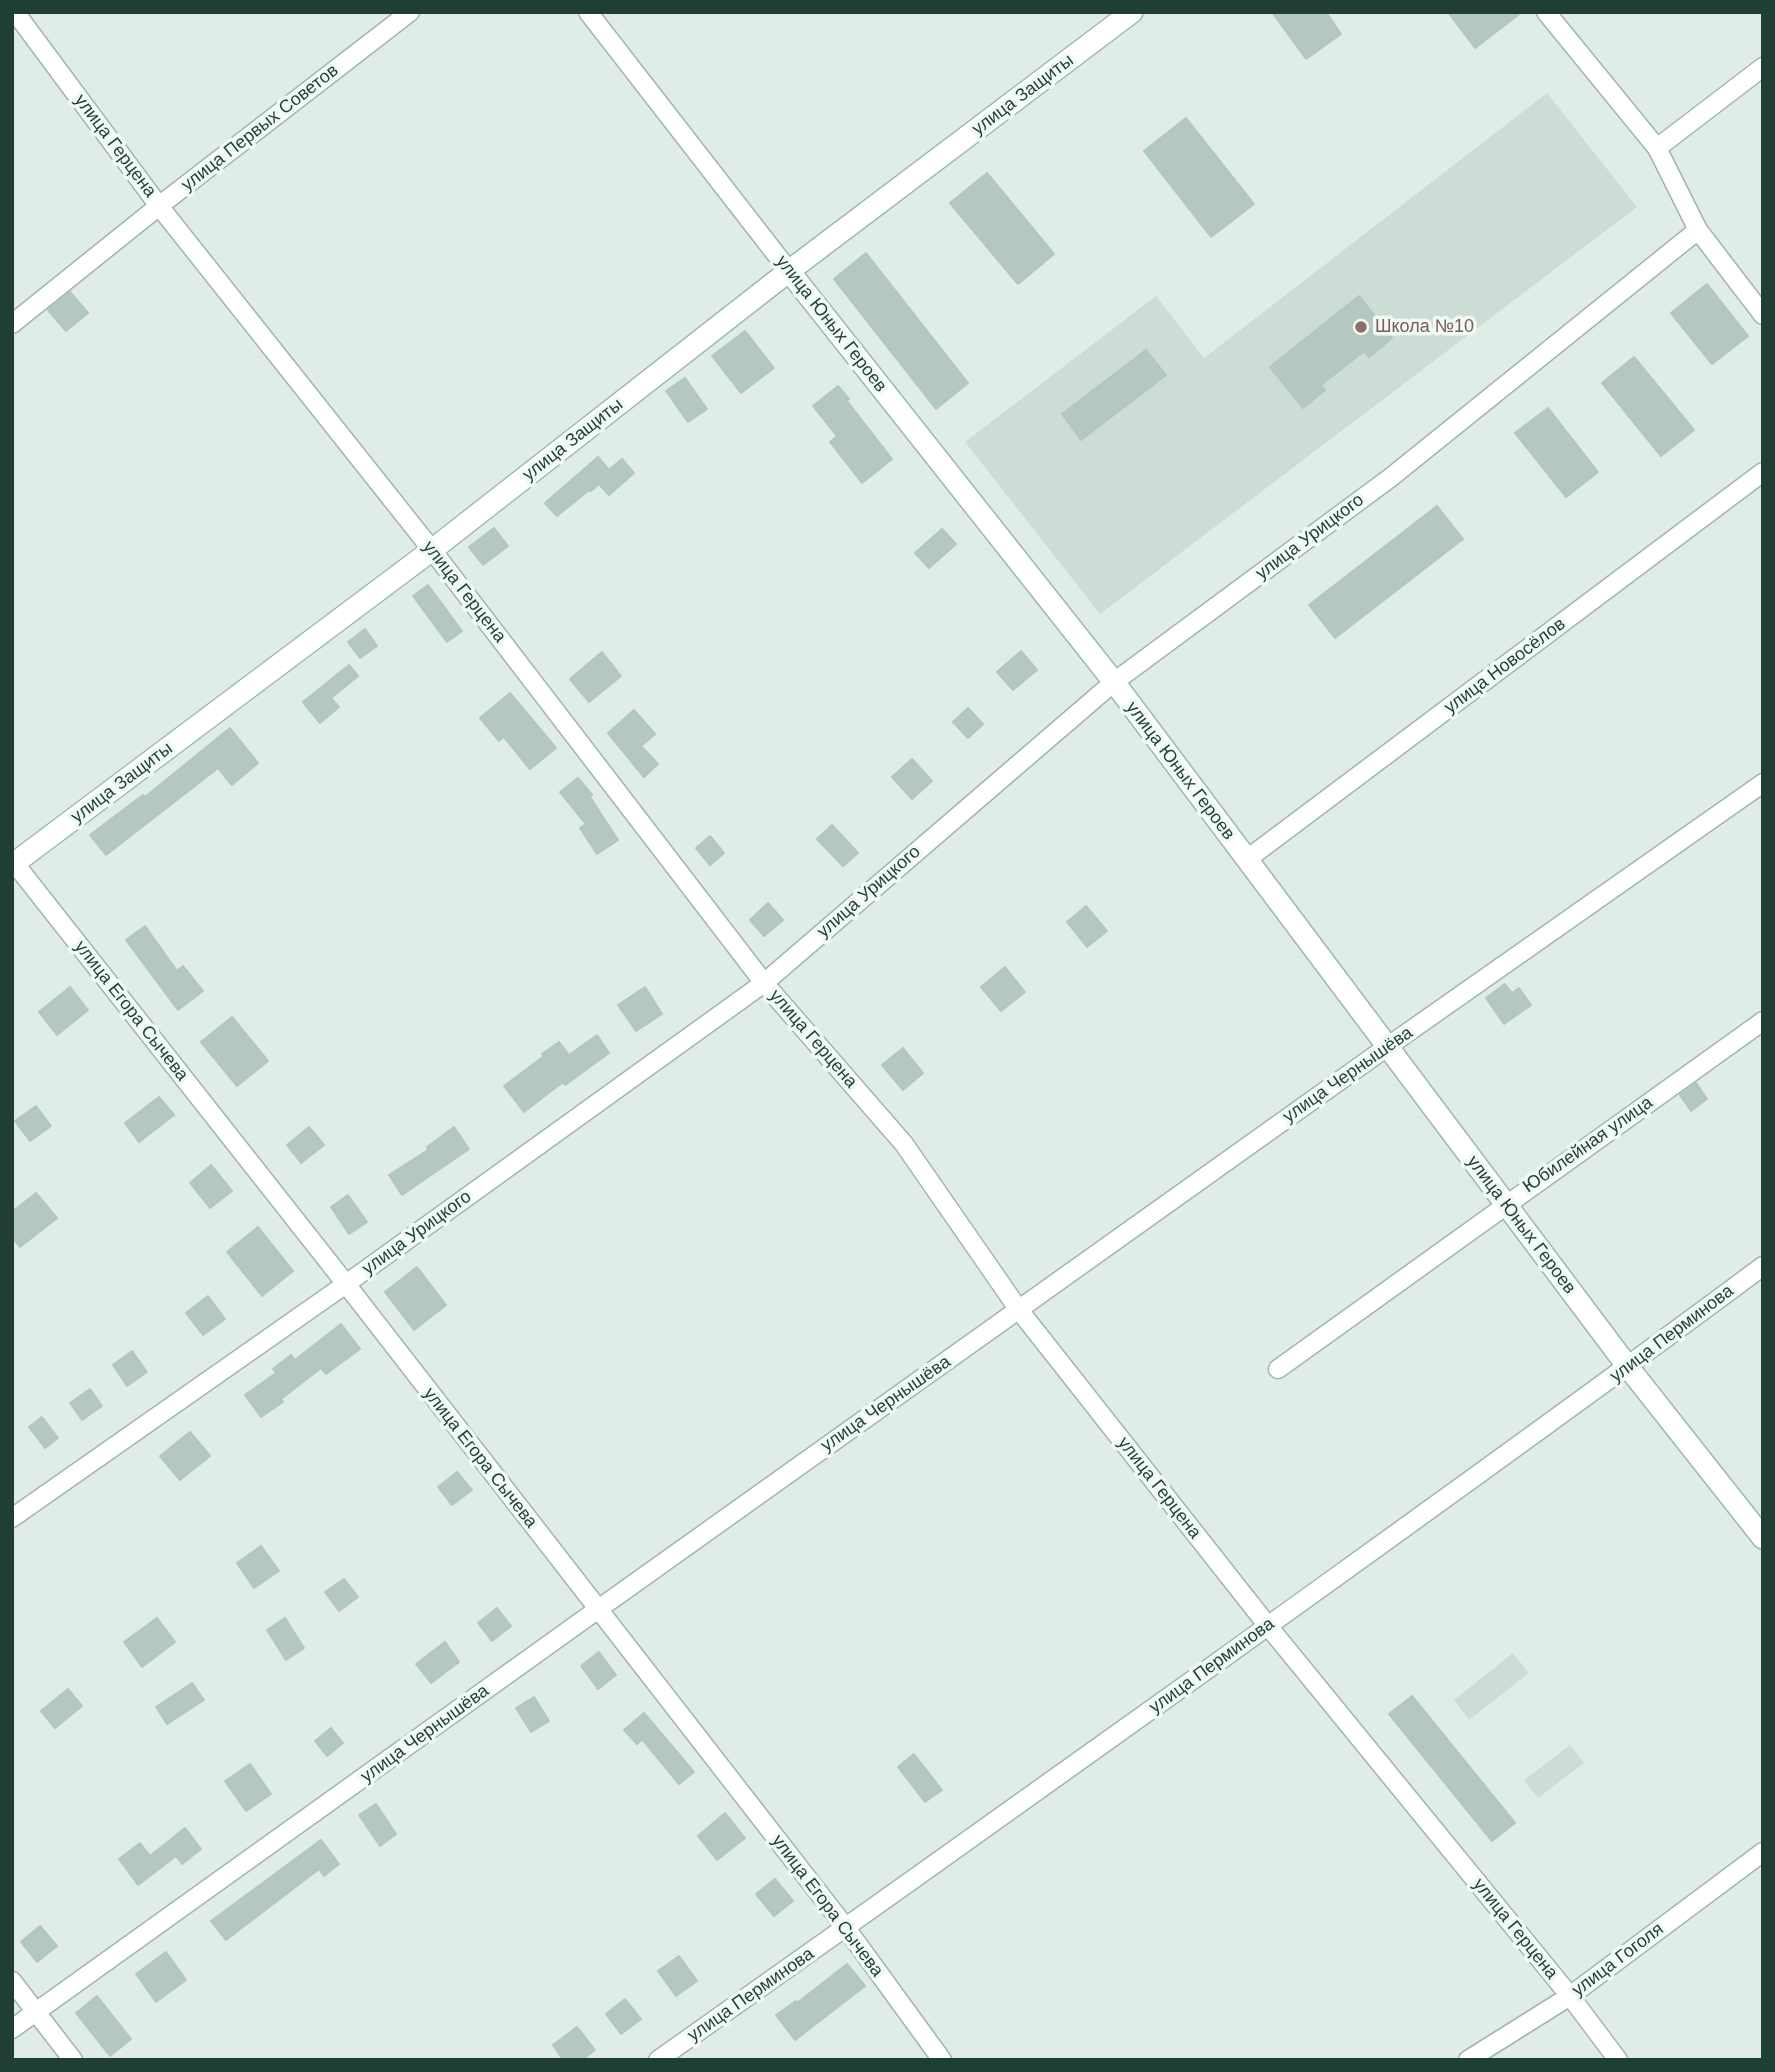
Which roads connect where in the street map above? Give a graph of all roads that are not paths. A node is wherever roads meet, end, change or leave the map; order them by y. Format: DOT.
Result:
graph roads {
  1 [pos="15,12"];
  2 [pos="410,12"];
  3 [pos="588,12"];
  4 [pos="1132,12"];
  5 [pos="1546,12"];
  6 [pos="1763,67"];
  7 [pos="1657,148"];
  8 [pos="159,206"];
  9 [pos="1698,230"];
  10 [pos="789,271"];
  11 [pos="1763,315"];
  12 [pos="12,324"];
  13 [pos="1763,472"];
  14 [pos="432,550"];
  15 [pos="1114,682"];
  16 [pos="1763,783"];
  17 [pos="1246,860"];
  18 [pos="13,863"];
  19 [pos="764,983"];
  20 [pos="1763,1021"];
  21 [pos="1387,1047"];
  22 [pos="1505,1205"];
  23 [pos="1763,1266"];
  24 [pos="346,1284"];
  25 [pos="1019,1310"];
  26 [pos="1628,1367"];
  27 [pos="1278,1369"];
  28 [pos="12,1518"];
  29 [pos="1763,1538"];
  30 [pos="597,1610"];
  31 [pos="1268,1626"];
  32 [pos="1763,1852"];
  33 [pos="846,1928"];
  34 [pos="12,1981"];
  35 [pos="1570,1996"];
  36 [pos="37,2013"];
  37 [pos="12,2029"];
  38 [pos="73,2060"];
  39 [pos="658,2060"];
  40 [pos="942,2060"];
  41 [pos="1468,2060"];
  42 [pos="1618,2060"];
  1 -- 8 [label="street, улица Герцена"];
  2 -- 8 [label="street, улица Первых Советов"];
  3 -- 10 [label="street, улица Юных Героев"];
  4 -- 10 [label="street, улица Защиты"];
  5 -- 7 [label="street"];
  6 -- 7 [label="street"];
  7 -- 9 [label="street"];
  8 -- 12 [label="street, улица Первых Советов"];
  8 -- 14 [label="street, улица Герцена"];
  9 -- 11 [label="street"];
  9 -- 15 [label="street, улица Урицкого"];
  10 -- 14 [label="street, улица Защиты"];
  10 -- 15 [label="street, улица Юных Героев"];
  13 -- 17 [label="street, улица Новосёлов"];
  14 -- 18 [label="street, улица Защиты"];
  14 -- 19 [label="street, улица Герцена"];
  15 -- 17 [label="street, улица Юных Героев"];
  15 -- 19 [label="street, улица Урицкого"];
  16 -- 21 [label="street, улица Чернышёва"];
  17 -- 21 [label="street, улица Юных Героев"];
  18 -- 24 [label="street, улица Егора Сычева"];
  19 -- 24 [label="street, улица Урицкого"];
  19 -- 25 [label="street, улица Герцена"];
  20 -- 22 [label="street, Юбилейная улица"];
  21 -- 22 [label="street, улица Юных Героев"];
  21 -- 25 [label="street, улица Чернышёва"];
  22 -- 26 [label="street, улица Юных Героев"];
  22 -- 27 [label="street, Юбилейная улица"];
  23 -- 26 [label="street, улица Перминова"];
  24 -- 28 [label="street, улица Урицкого"];
  24 -- 30 [label="street, улица Егора Сычева"];
  25 -- 30 [label="street, улица Чернышёва"];
  25 -- 31 [label="street, улица Герцена"];
  26 -- 29 [label="street, улица Юных Героев"];
  26 -- 31 [label="street, улица Перминова"];
  30 -- 33 [label="street, улица Егора Сычева"];
  30 -- 36 [label="street, улица Чернышёва"];
  31 -- 33 [label="street, улица Перминова"];
  31 -- 35 [label="street, улица Герцена"];
  32 -- 35 [label="street, улица Гоголя"];
  33 -- 39 [label="street, улица Перминова"];
  33 -- 40 [label="street, улица Егора Сычева"];
  34 -- 36 [label="street"];
  35 -- 41 [label="street, улица Гоголя"];
  35 -- 42 [label="street, улица Герцена"];
  36 -- 37 [label="street, улица Чернышёва"];
  36 -- 38 [label="street"];
}
